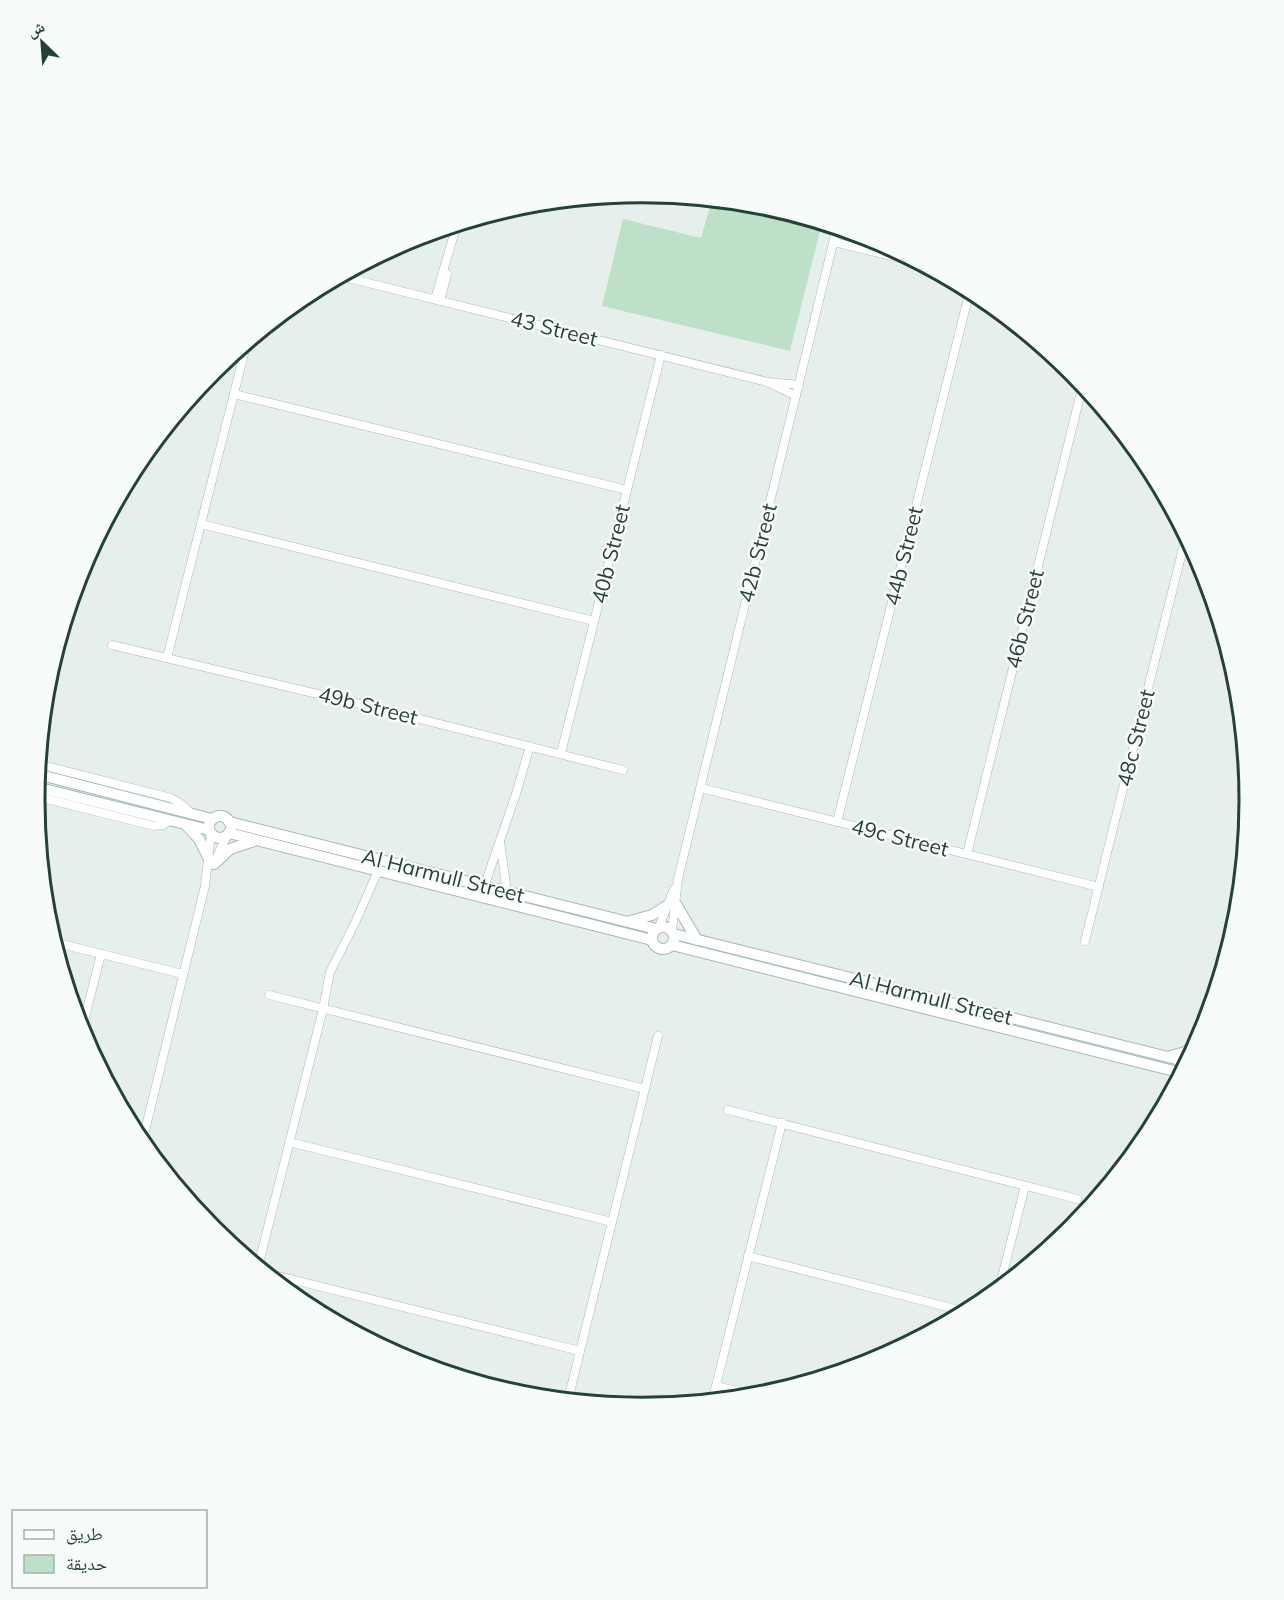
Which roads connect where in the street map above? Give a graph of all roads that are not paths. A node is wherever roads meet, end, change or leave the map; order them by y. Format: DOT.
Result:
graph roads {
  1 [pos="454,234"];
  2 [pos="835,235"];
  3 [pos="834,242"];
  4 [pos="882,254"];
  5 [pos="352,279"];
  6 [pos="437,300"];
  7 [pos="968,300"];
  8 [pos="244,355"];
  9 [pos="661,356"];
  10 [pos="768,382"];
  11 [pos="799,385"];
  12 [pos="234,394"];
  13 [pos="1080,395"];
  14 [pos="796,396"];
  15 [pos="627,490"];
  16 [pos="201,524"];
  17 [pos="1183,548"];
  18 [pos="594,621"];
  19 [pos="112,645"];
  20 [pos="167,658"];
  21 [pos="530,746"];
  22 [pos="561,753"];
  23 [pos="46,766"];
  24 [pos="623,770"];
  25 [pos="46,776"];
  26 [pos="701,788"];
  27 [pos="45,789"];
  28 [pos="45,799"];
  29 [pos="191,813"];
  30 [pos="170,820"];
  31 [pos="837,822"];
  32 [pos="183,823"];
  33 [pos="211,827"];
  34 [pos="228,830"];
  35 [pos="499,840"];
  36 [pos="259,841"];
  37 [pos="967,854"];
  38 [pos="211,862"];
  39 [pos="378,871"];
  40 [pos="484,887"];
  41 [pos="1099,887"];
  42 [pos="507,892"];
  43 [pos="672,904"];
  44 [pos="626,922"];
  45 [pos="656,932"];
  46 [pos="673,937"];
  47 [pos="697,940"];
  48 [pos="1085,941"];
  49 [pos="63,944"];
  50 [pos="101,954"];
  51 [pos="183,974"];
  52 [pos="269,995"];
  53 [pos="323,1009"];
  54 [pos="85,1015"];
  55 [pos="658,1036"];
  56 [pos="1182,1053"];
  57 [pos="1168,1057"];
  58 [pos="1179,1060"];
  59 [pos="1162,1068"];
  60 [pos="1173,1071"];
  61 [pos="1171,1076"];
  62 [pos="645,1089"];
  63 [pos="728,1110"];
  64 [pos="782,1123"];
  65 [pos="145,1130"];
  66 [pos="289,1142"];
  67 [pos="1025,1186"];
  68 [pos="1077,1198"];
  69 [pos="612,1222"];
  70 [pos="748,1256"];
  71 [pos="260,1259"];
  72 [pos="1002,1276"];
  73 [pos="284,1278"];
  74 [pos="954,1309"];
  75 [pos="580,1352"];
  76 [pos="716,1386"];
  77 [pos="732,1390"];
  78 [pos="570,1393"];
  79 [pos="714,1393"];
  1 -- 6 [label="street"];
  2 -- 3 [label="street, 42b Street"];
  3 -- 4 [label="street"];
  3 -- 11 [label="street, 42b Street"];
  5 -- 6 [label="street, 43 Street"];
  6 -- 9 [label="street, 43 Street"];
  7 -- 31 [label="street, 44b Street"];
  8 -- 12 [label="street"];
  9 -- 10 [label="street, 43 Street"];
  9 -- 15 [label="street, 40b Street"];
  10 -- 11 [label="street, 43 Street"];
  10 -- 14 [label="street, 43 Street"];
  11 -- 14 [label="street, 42b Street"];
  12 -- 15 [label="street"];
  12 -- 16 [label="street"];
  13 -- 37 [label="street, 46b Street"];
  14 -- 26 [label="street, 42b Street"];
  15 -- 18 [label="street, 40b Street"];
  16 -- 18 [label="street"];
  16 -- 20 [label="street"];
  17 -- 41 [label="street, 48c Street"];
  18 -- 22 [label="street, 40b Street"];
  19 -- 20 [label="street, 49b Street"];
  20 -- 21 [label="street, 49b Street"];
  21 -- 22 [label="street, 49b Street"];
  21 -- 35 [label="street"];
  22 -- 24 [label="street, 49b Street"];
  23 -- 29 [label="street"];
  25 -- 29 [label="street"];
  26 -- 31 [label="street, 49c Street"];
  26 -- 43 [label="street, 42b Street"];
  27 -- 30 [label="street"];
  28 -- 30 [label="street"];
  29 -- 33 [label="street"];
  30 -- 32 [label="street"];
  31 -- 37 [label="street, 49c Street"];
  32 -- 33 [label="street"];
  32 -- 38 [label="street"];
  33 -- 34 [label="street"];
  33 -- 34 [label="street"];
  33 -- 38 [label="street"];
  34 -- 36 [label="street, Al Harmull Street"];
  34 -- 38 [label="street"];
  34 -- 40 [label="street, Al Harmull Street"];
  35 -- 40 [label="street"];
  35 -- 42 [label="street"];
  36 -- 38 [label="street"];
  36 -- 39 [label="street, Al Harmull Street"];
  37 -- 41 [label="street, 49c Street"];
  38 -- 51 [label="street"];
  39 -- 45 [label="street, Al Harmull Street"];
  39 -- 53 [label="street"];
  40 -- 42 [label="street, Al Harmull Street"];
  41 -- 48 [label="street, 48c Street"];
  42 -- 44 [label="street, Al Harmull Street"];
  43 -- 44 [label="street"];
  43 -- 45 [label="street, 42b Street"];
  43 -- 46 [label="street, 42b Street"];
  43 -- 47 [label="street"];
  44 -- 45 [label="street, Al Harmull Street"];
  45 -- 46 [label="street"];
  45 -- 46 [label="street"];
  46 -- 47 [label="street, Al Harmull Street"];
  46 -- 59 [label="street, Al Harmull Street"];
  47 -- 57 [label="street, Al Harmull Street"];
  49 -- 50 [label="street"];
  50 -- 51 [label="street"];
  50 -- 54 [label="street"];
  51 -- 65 [label="street"];
  52 -- 53 [label="street"];
  53 -- 62 [label="street"];
  53 -- 66 [label="street"];
  55 -- 62 [label="street"];
  56 -- 57 [label="street"];
  57 -- 58 [label="street, Al Harmull Street"];
  59 -- 60 [label="street, Al Harmull Street"];
  59 -- 61 [label="street"];
  62 -- 69 [label="street"];
  63 -- 64 [label="street"];
  64 -- 67 [label="street"];
  64 -- 70 [label="street"];
  66 -- 69 [label="street"];
  66 -- 71 [label="street"];
  67 -- 68 [label="street"];
  67 -- 72 [label="street"];
  69 -- 75 [label="street"];
  70 -- 74 [label="street"];
  70 -- 76 [label="street"];
  73 -- 75 [label="street"];
  75 -- 78 [label="street"];
  76 -- 77 [label="street"];
  76 -- 79 [label="street"];
}
